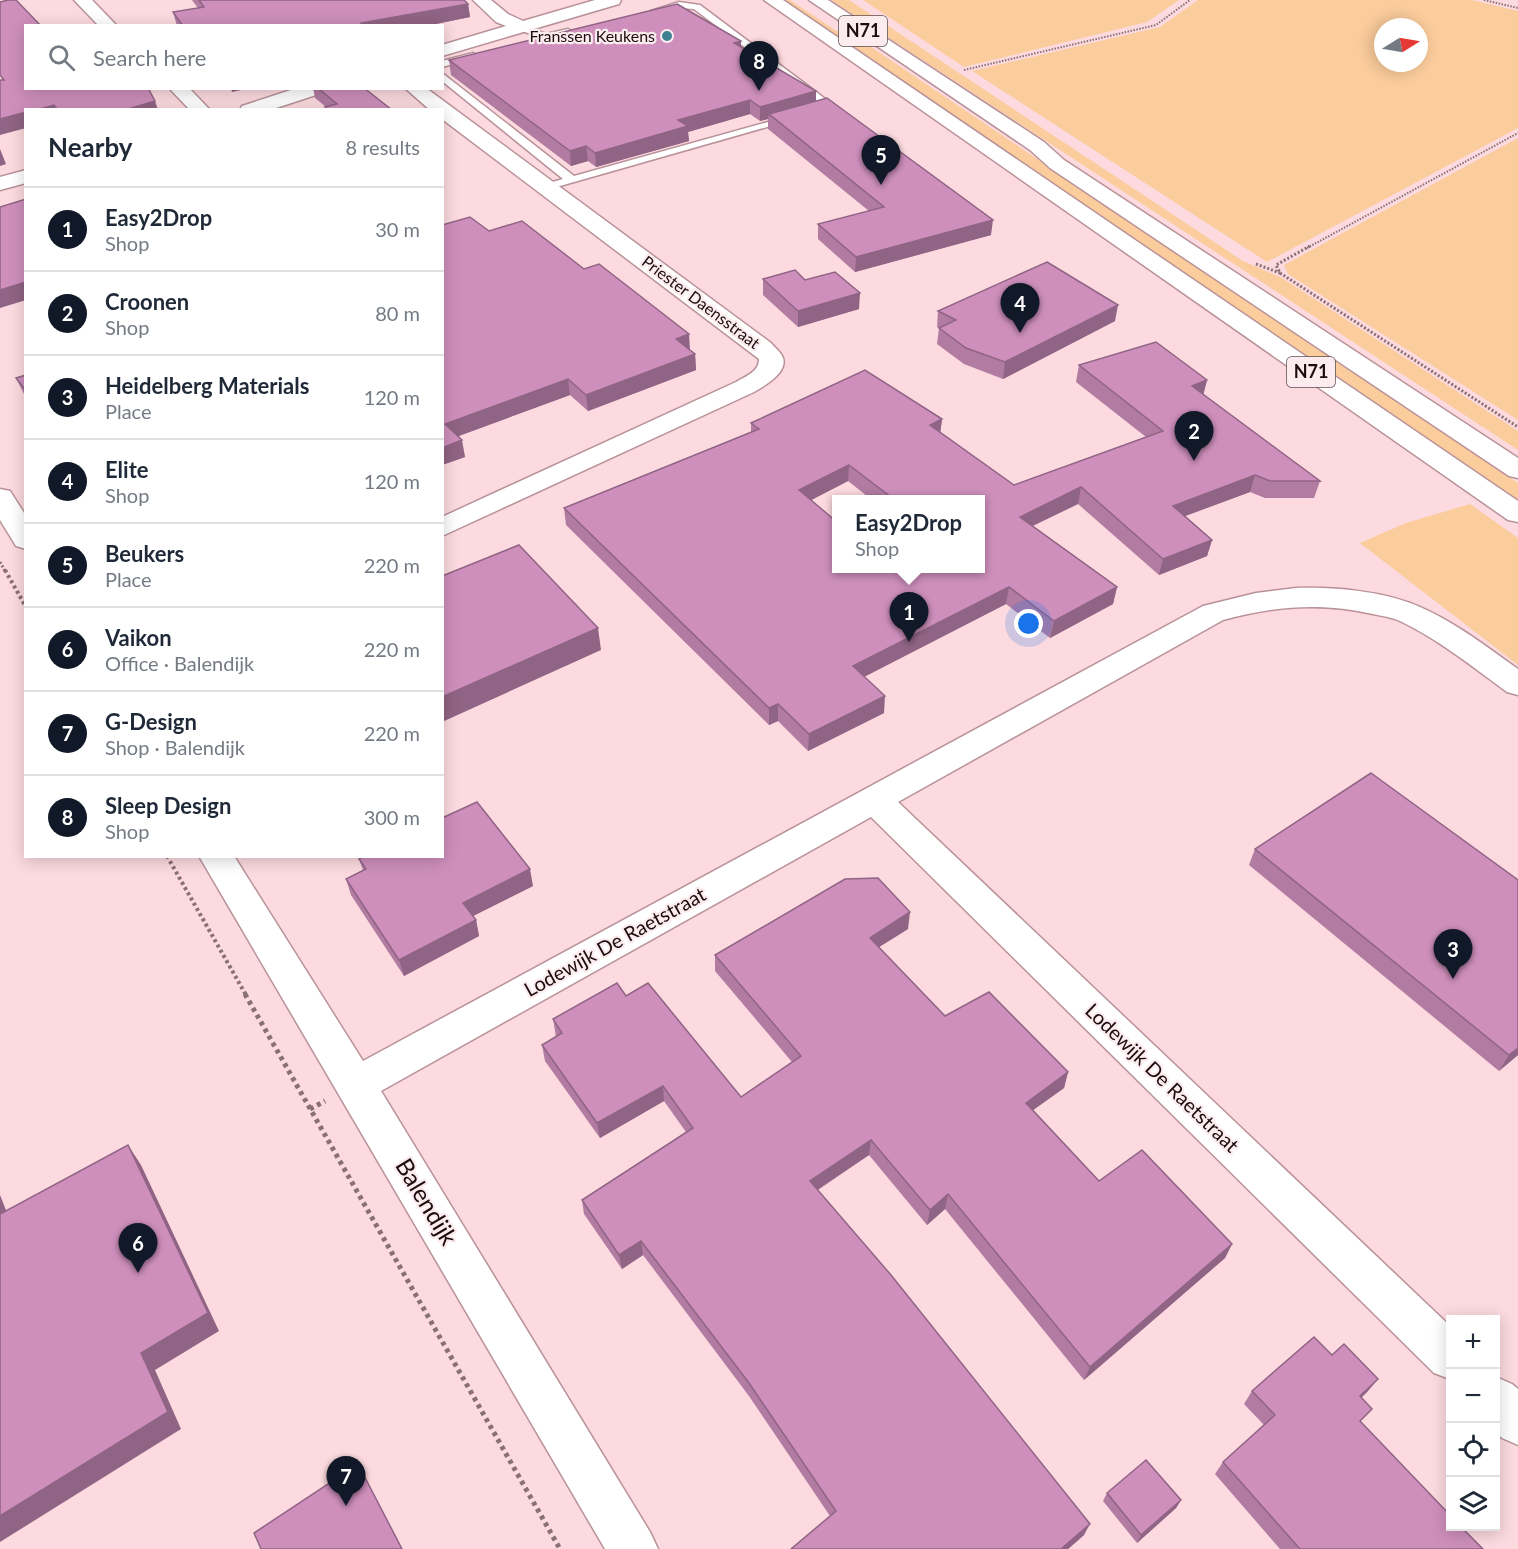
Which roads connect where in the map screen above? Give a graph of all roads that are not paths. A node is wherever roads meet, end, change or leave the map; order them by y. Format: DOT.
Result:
graph roads {
  1 [pos="82,0"];
  2 [pos="481,0"];
  3 [pos="613,0"];
  4 [pos="772,0"];
  5 [pos="817,0"];
  6 [pos="646,13"];
  7 [pos="107,24"];
  8 [pos="578,29"];
  9 [pos="521,35"];
  10 [pos="545,37"];
  11 [pos="444,51"];
  12 [pos="488,52"];
  13 [pos="444,63"];
  14 [pos="444,78"];
  15 [pos="180,90"];
  16 [pos="312,90"];
  17 [pos="417,90"];
  18 [pos="199,108"];
  19 [pos="255,108"];
  20 [pos="439,108"];
  21 [pos="444,111"];
  22 [pos="809,114"];
  23 [pos="798,117"];
  24 [pos="24,177"];
  25 [pos="572,180"];
  26 [pos="0,184"];
  27 [pos="546,187"];
  28 [pos="1518,470"];
  29 [pos="0,496"];
  30 [pos="1518,514"];
  31 [pos="444,527"];
  32 [pos="24,537"];
  33 [pos="1518,684"];
  34 [pos="874,799"];
  35 [pos="217,858"];
  36 [pos="356,1085"];
  37 [pos="1446,1353"];
  38 [pos="1500,1405"];
  39 [pos="1518,1422"];
  40 [pos="633,1549"];
  1 -- 7 [label="main road"];
  2 -- 9 [label="main road"];
  3 -- 9 [label="main road"];
  4 -- 30 [label="main road, N71"];
  5 -- 28 [label="main road, N71"];
  6 -- 22 [label="lane"];
  8 -- 10 [label="lane"];
  9 -- 10 [label="lane"];
  9 -- 10 [label="lane"];
  9 -- 11 [label="main road"];
  12 -- 13 [label="lane"];
  14 -- 25 [label="lane"];
  15 -- 18 [label="main road"];
  16 -- 19 [label="main road"];
  17 -- 20 [label="main road, Priester Daensstraat"];
  21 -- 27 [label="main road, Priester Daensstraat"];
  23 -- 25 [label="lane"];
  24 -- 26 [label="main road"];
  25 -- 27 [label="lane"];
  27 -- 31 [label="main road, Priester Daensstraat"];
  29 -- 32 [label="main road"];
  33 -- 34 [label="main road, Lodewijk De Raetstraat"];
  34 -- 36 [label="main road, Lodewijk De Raetstraat"];
  34 -- 37 [label="main road, Lodewijk De Raetstraat"];
  35 -- 36 [label="main road, Balendijk"];
  36 -- 40 [label="main road, Balendijk"];
  38 -- 39 [label="main road"];
}
